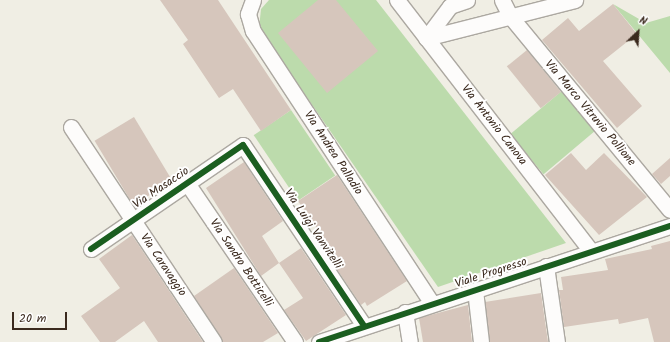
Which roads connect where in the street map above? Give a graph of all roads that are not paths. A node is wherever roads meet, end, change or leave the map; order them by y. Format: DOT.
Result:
graph roads {
  1 [pos="253,0"];
  2 [pos="397,0"];
  3 [pos="467,0"];
  4 [pos="502,0"];
  5 [pos="575,0"];
  6 [pos="510,16"];
  7 [pos="426,38"];
  8 [pos="71,127"];
  9 [pos="243,145"];
  10 [pos="187,183"];
  11 [pos="670,210"];
  12 [pos="133,220"];
  13 [pos="670,226"];
  14 [pos="91,249"];
  15 [pos="591,251"];
  16 [pos="546,266"];
  17 [pos="475,290"];
  18 [pos="432,303"];
  19 [pos="406,312"];
  20 [pos="364,326"];
  21 [pos="214,342"];
  22 [pos="295,342"];
  23 [pos="319,342"];
  24 [pos="410,342"];
  25 [pos="481,342"];
  26 [pos="557,342"];
  1 -- 18 [label="street, Via Andrea Palladio"];
  2 -- 7 [label="street, Via Antonio Canova"];
  3 -- 7 [label="street"];
  4 -- 6 [label="street, Via Marco Vitruvio Pollione"];
  5 -- 6 [label="street"];
  6 -- 7 [label="street"];
  6 -- 11 [label="street, Via Marco Vitruvio Pollione"];
  7 -- 15 [label="street, Via Antonio Canova"];
  8 -- 12 [label="street, Via Caravaggio"];
  9 -- 10 [label="street, Via Masaccio"];
  9 -- 20 [label="street, Via Luigi Vanvitelli"];
  10 -- 12 [label="street, Via Masaccio"];
  10 -- 22 [label="street, Via Sandro Botticelli"];
  12 -- 14 [label="street, Via Masaccio"];
  12 -- 21 [label="street, Via Caravaggio"];
  13 -- 15 [label="street, Viale Progresso"];
  15 -- 16 [label="street, Viale Progresso"];
  16 -- 17 [label="street, Viale Progresso"];
  16 -- 26 [label="street"];
  17 -- 18 [label="street, Viale Progresso"];
  17 -- 25 [label="street"];
  18 -- 19 [label="street, Viale Progresso"];
  19 -- 20 [label="street, Viale Progresso"];
  19 -- 24 [label="street"];
  20 -- 23 [label="street, Viale Progresso"];
}
